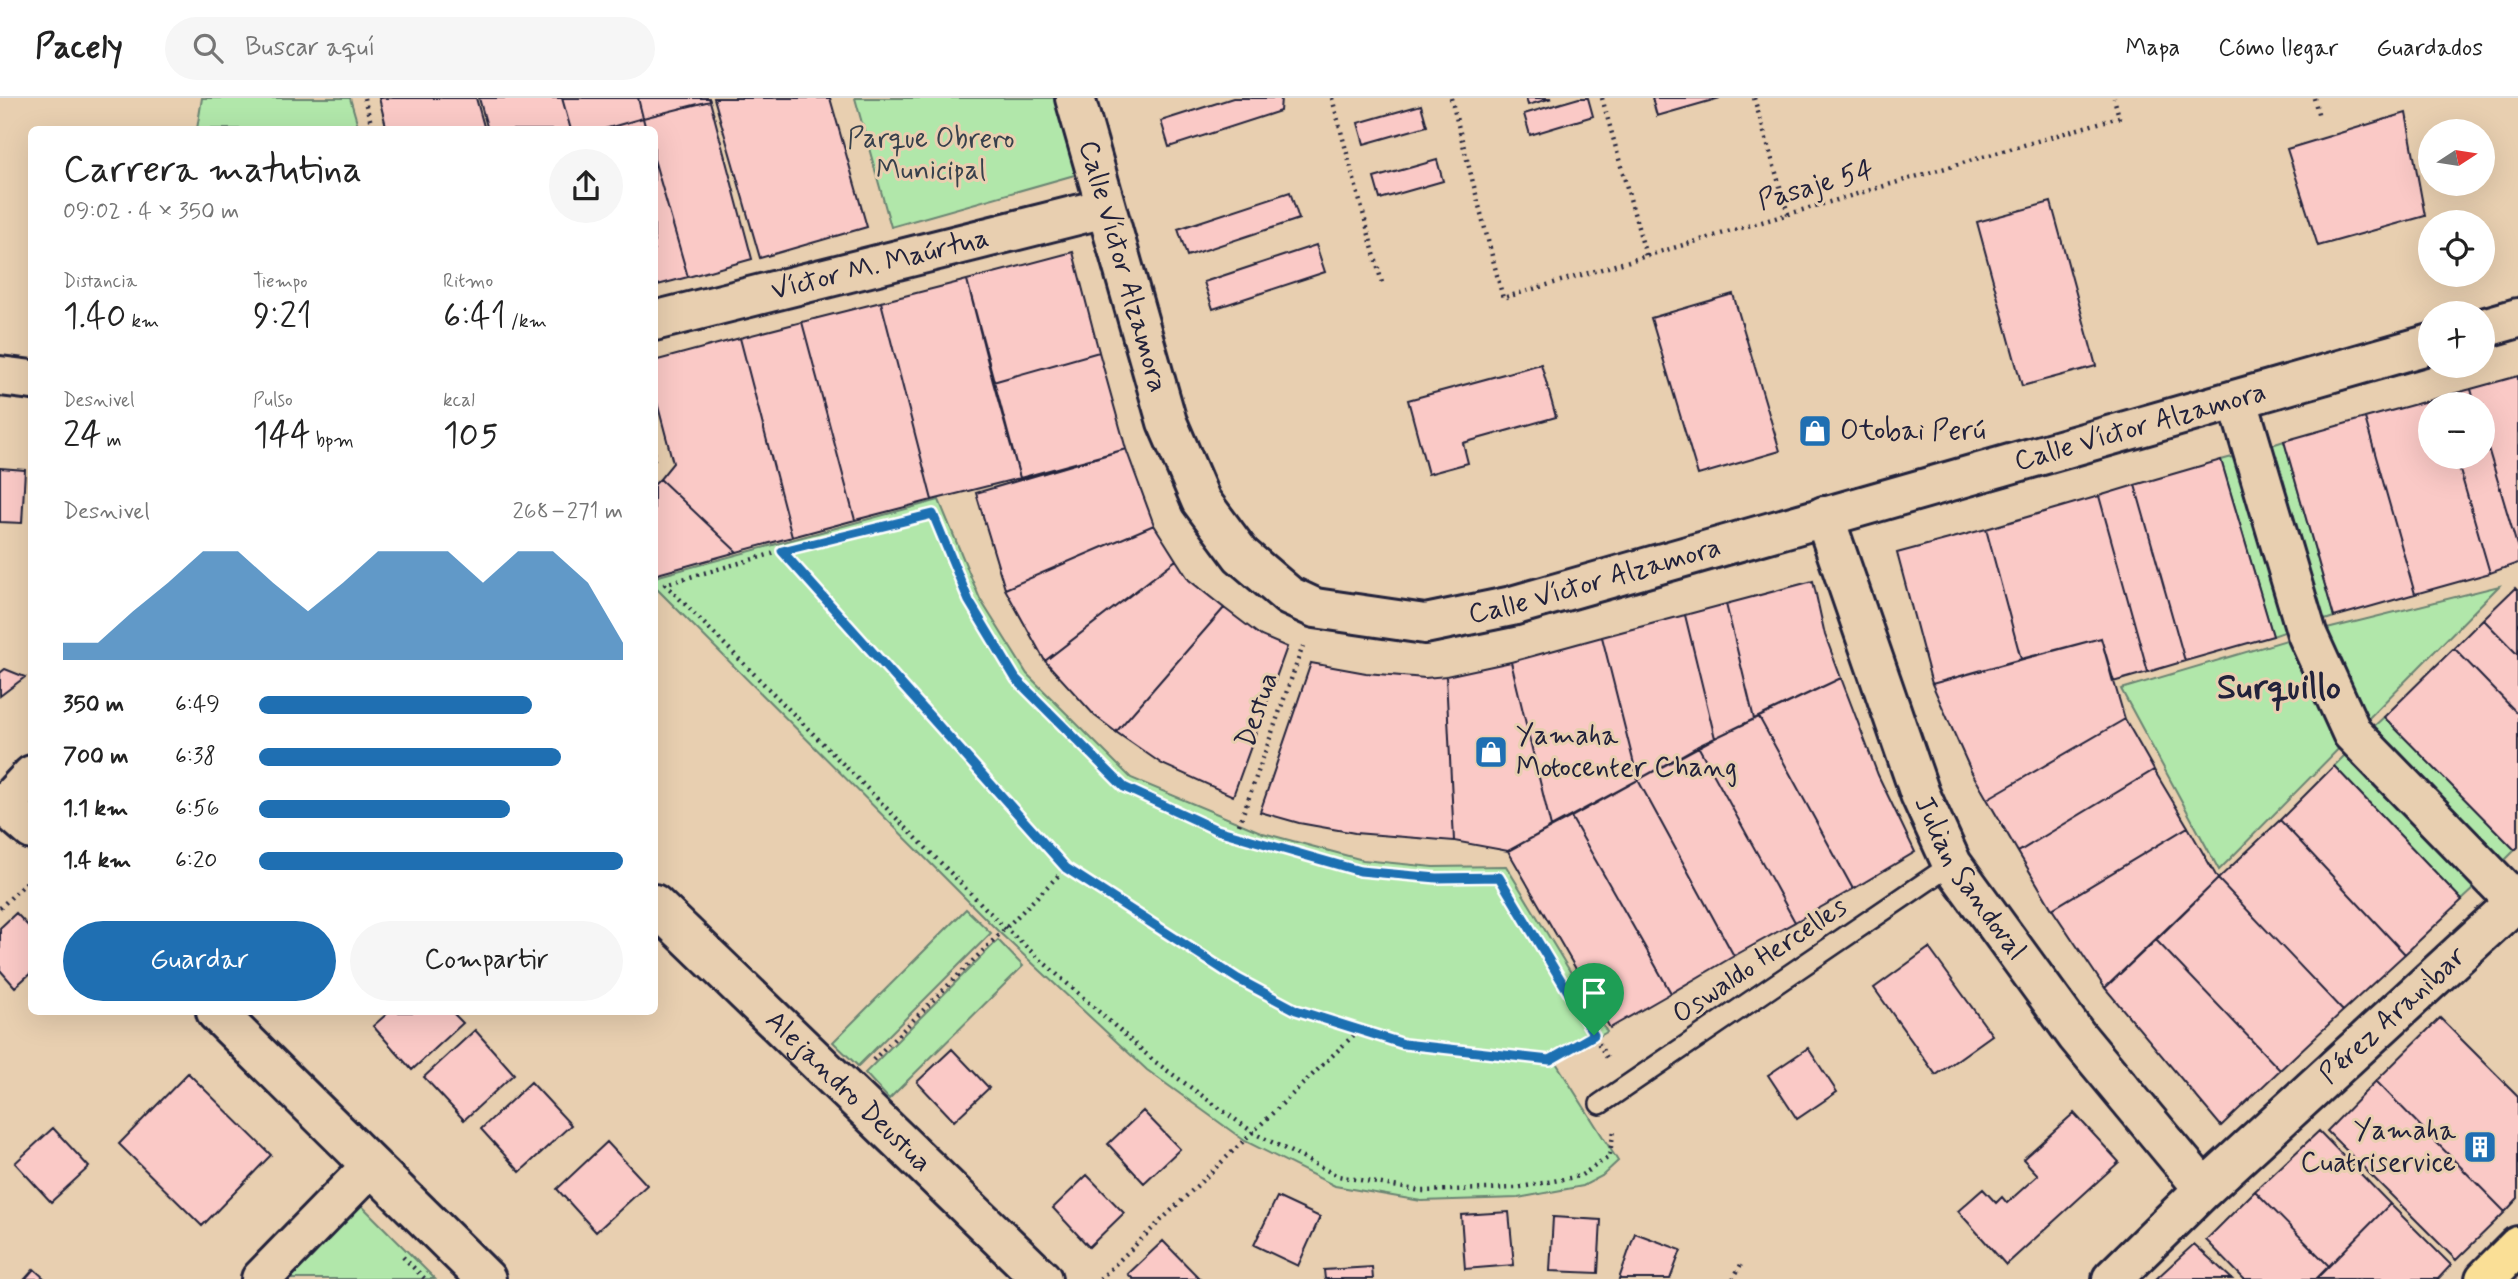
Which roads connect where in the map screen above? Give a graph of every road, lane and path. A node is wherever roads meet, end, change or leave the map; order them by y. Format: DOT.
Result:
graph roads {
  1 [pos="364,98"];
  2 [pos="1075,98"];
  3 [pos="1332,98"];
  4 [pos="1451,98"];
  5 [pos="1602,98"];
  6 [pos="1754,98"];
  7 [pos="2114,98"];
  8 [pos="2314,98"];
  9 [pos="2319,117"];
  10 [pos="372,126"];
  11 [pos="1105,208"];
  12 [pos="1789,217"];
  13 [pos="1646,256"];
  14 [pos="1382,283"];
  15 [pos="2518,318"];
  16 [pos="658,320"];
  17 [pos="2495,325"];
  18 [pos="2418,348"];
  19 [pos="0,376"];
  20 [pos="28,380"];
  21 [pos="2238,401"];
  22 [pos="1824,516"];
  23 [pos="782,551"];
  24 [pos="1315,608"];
  25 [pos="28,782"];
  26 [pos="12,812"];
  27 [pos="1239,825"];
  28 [pos="1952,864"];
  29 [pos="1066,868"];
  30 [pos="28,881"];
  31 [pos="2517,901"];
  32 [pos="0,908"];
  33 [pos="658,908"];
  34 [pos="1005,928"];
  35 [pos="219,1015"];
  36 [pos="1359,1031"];
  37 [pos="1594,1035"];
  38 [pos="1624,1087"];
  39 [pos="844,1088"];
  40 [pos="1600,1104"];
  41 [pos="1254,1133"];
  42 [pos="371,1166"];
  43 [pos="2204,1189"];
  44 [pos="2518,1246"];
  45 [pos="398,1253"];
  46 [pos="1743,1261"];
  47 [pos="261,1279"];
  48 [pos="425,1279"];
  49 [pos="486,1279"];
  50 [pos="1042,1279"];
  51 [pos="1100,1279"];
  52 [pos="1733,1279"];
  53 [pos="2112,1279"];
  54 [pos="2485,1279"];
  1 -- 10 [label="path"];
  2 -- 11 [label="street, Calle Víctor Alzamora"];
  3 -- 14 [label="path"];
  4 -- 13 [label="path, Pasaje 54"];
  5 -- 13 [label="path"];
  6 -- 12 [label="path"];
  7 -- 12 [label="path, Pasaje 54"];
  8 -- 9 [label="path"];
  11 -- 16 [label="street, Víctor M. Maúrtua"];
  11 -- 24 [label="street, Calle Víctor Alzamora"];
  12 -- 13 [label="path, Pasaje 54"];
  15 -- 17 [label="street"];
  18 -- 21 [label="street, Calle Víctor Alzamora"];
  19 -- 20 [label="street"];
  21 -- 22 [label="street, Calle Víctor Alzamora"];
  21 -- 31 [label="street"];
  22 -- 24 [label="street, Calle Víctor Alzamora"];
  22 -- 28 [label="street, Julian Sandoval"];
  23 -- 29 [label="path"];
  23 -- 34 [label="path"];
  23 -- 37 [label="path"];
  24 -- 27 [label="path, Destua"];
  25 -- 26 [label="street"];
  28 -- 38 [label="lane, Oswaldo Hercelles"];
  28 -- 43 [label="street, Julian Sandoval"];
  29 -- 34 [label="path"];
  29 -- 36 [label="path"];
  30 -- 32 [label="path"];
  31 -- 43 [label="street, Pérez Aranibar"];
  33 -- 39 [label="street, Alejandro Deustua"];
  34 -- 39 [label="path"];
  34 -- 41 [label="path"];
  35 -- 42 [label="street"];
  36 -- 37 [label="path"];
  36 -- 41 [label="path"];
  37 -- 38 [label="path"];
  38 -- 40 [label="lane, Oswaldo Hercelles"];
  38 -- 41 [label="path"];
  39 -- 50 [label="street, Alejandro Deustua"];
  41 -- 51 [label="path"];
  42 -- 47 [label="street"];
  42 -- 49 [label="street"];
  43 -- 53 [label="street, Pérez Aranibar"];
  44 -- 54 [label="main road"];
  45 -- 48 [label="path"];
  46 -- 52 [label="path"];
}
